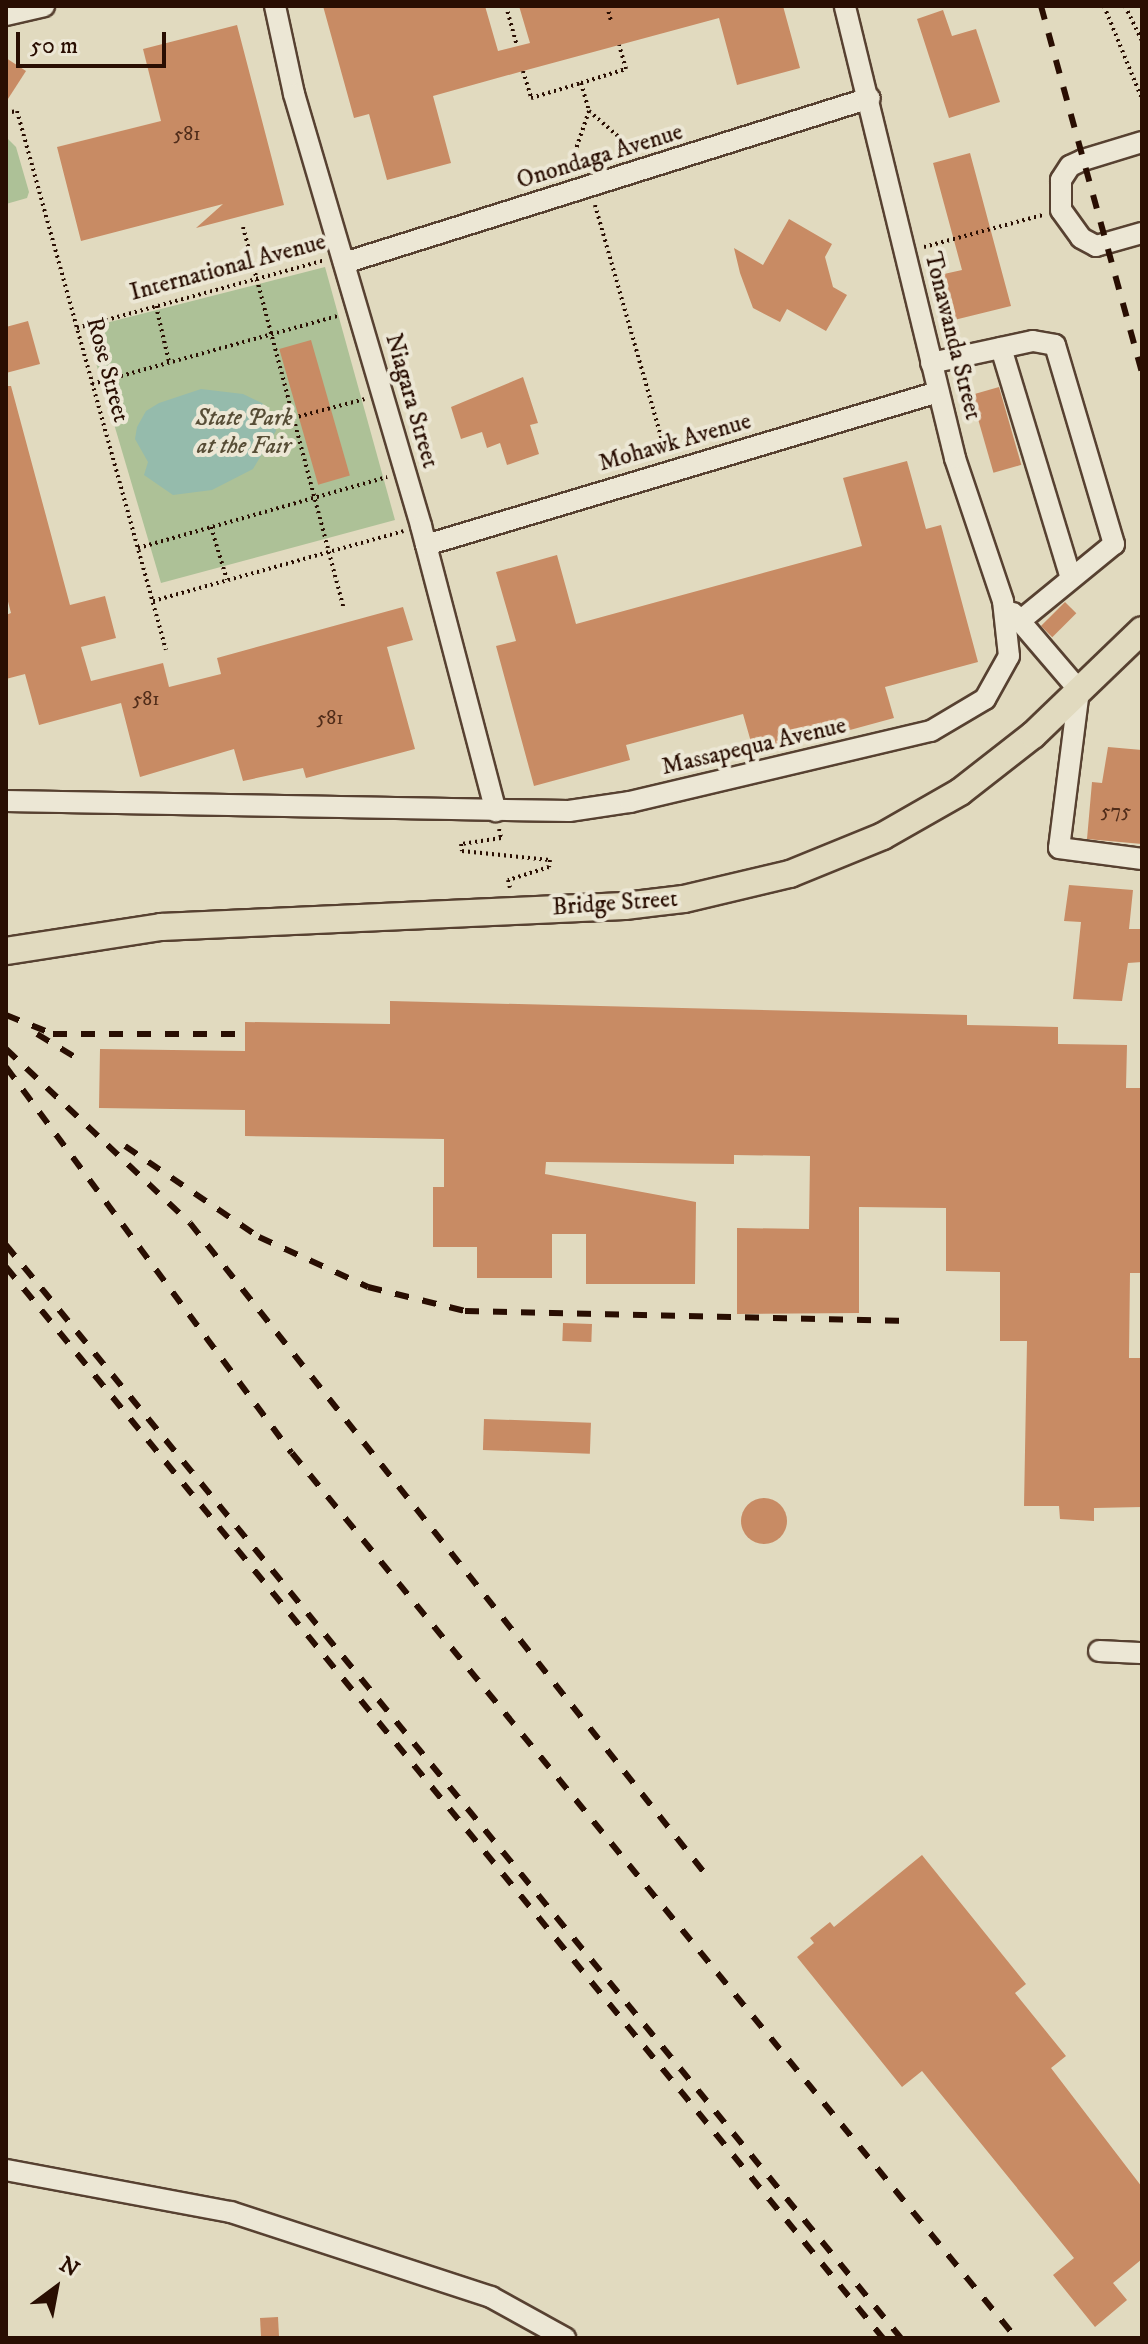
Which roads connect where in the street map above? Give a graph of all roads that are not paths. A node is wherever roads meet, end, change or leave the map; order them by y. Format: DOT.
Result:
graph roads {
  1 [pos="44,6"];
  2 [pos="275,6"];
  3 [pos="845,6"];
  4 [pos="6,15"];
  5 [pos="870,98"];
  6 [pos="1142,142"];
  7 [pos="1142,233"];
  8 [pos="343,259"];
  9 [pos="1001,348"];
  10 [pos="931,363"];
  11 [pos="938,392"];
  12 [pos="423,536"];
  13 [pos="1070,575"];
  14 [pos="1003,601"];
  15 [pos="1020,621"];
  16 [pos="1142,630"];
  17 [pos="1001,675"];
  18 [pos="1079,690"];
  19 [pos="6,801"];
  20 [pos="496,811"];
  21 [pos="1142,859"];
  22 [pos="6,951"];
  23 [pos="1099,1651"];
  24 [pos="1142,1653"];
  25 [pos="6,2170"];
  26 [pos="565,2338"];
  1 -- 4 [label="lane"];
  2 -- 8 [label="lane, Niagara Street"];
  3 -- 5 [label="lane, Tonawanda Street"];
  5 -- 8 [label="lane, Onondaga Avenue"];
  5 -- 10 [label="lane, Tonawanda Street"];
  6 -- 7 [label="lane"];
  8 -- 12 [label="lane, Niagara Street"];
  9 -- 10 [label="lane"];
  9 -- 13 [label="lane"];
  9 -- 13 [label="lane"];
  10 -- 11 [label="lane, Tonawanda Street"];
  11 -- 12 [label="lane, Mohawk Avenue"];
  11 -- 14 [label="lane, Tonawanda Street"];
  12 -- 20 [label="lane, Niagara Street"];
  13 -- 15 [label="lane"];
  14 -- 15 [label="lane"];
  14 -- 17 [label="lane, Tonawanda Street"];
  15 -- 18 [label="lane"];
  16 -- 18 [label="main road, Bridge Street"];
  17 -- 20 [label="lane, Massapequa Avenue"];
  18 -- 21 [label="lane"];
  18 -- 22 [label="main road, Bridge Street"];
  19 -- 20 [label="lane, Massapequa Avenue"];
  23 -- 24 [label="lane"];
  25 -- 26 [label="lane"];
}
